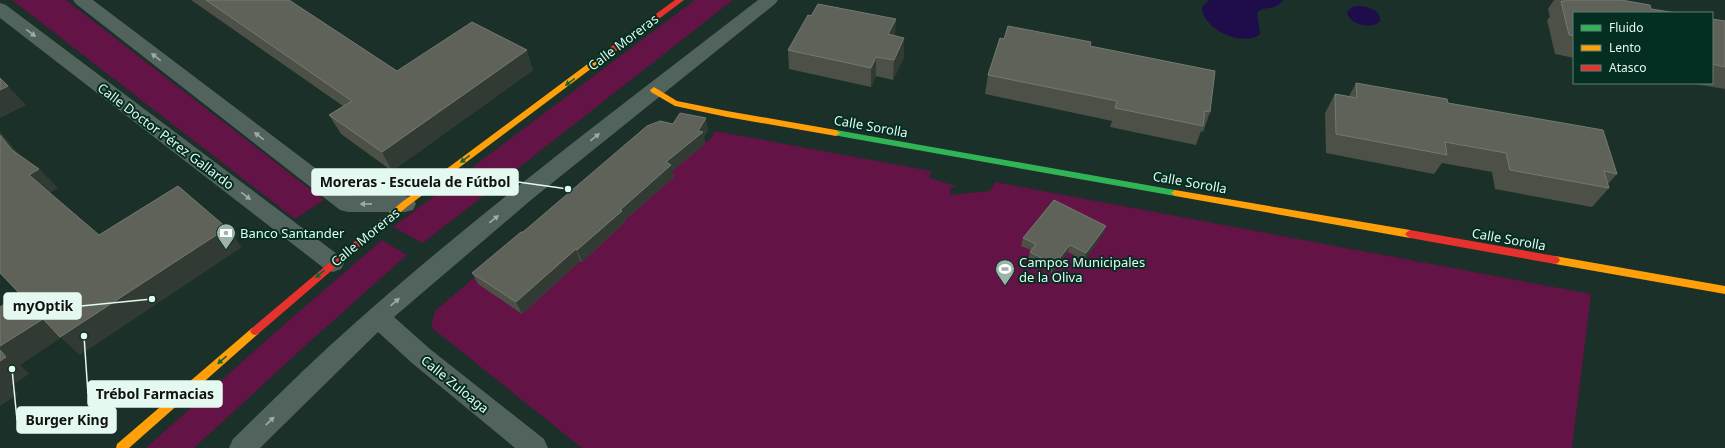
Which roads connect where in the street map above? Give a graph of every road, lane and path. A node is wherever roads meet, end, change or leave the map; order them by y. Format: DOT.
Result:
graph roads {
  1 [pos="82,0"];
  2 [pos="680,0"];
  3 [pos="769,0"];
  4 [pos="0,9"];
  5 [pos="654,90"];
  6 [pos="405,204"];
  7 [pos="333,263"];
  8 [pos="1725,290"];
  9 [pos="378,317"];
  10 [pos="121,448"];
  11 [pos="242,448"];
  12 [pos="535,448"];
  6 -- 1 [label="street, one-way"];
  2 -- 6 [label="street, Calle Moreras, one-way"];
  3 -- 5 [label="street"];
  4 -- 7 [label="street, Calle Doctor Pérez Gallardo, one-way"];
  5 -- 8 [label="street, Calle Sorolla"];
  9 -- 5 [label="street, one-way"];
  6 -- 7 [label="street, Calle Moreras"];
  7 -- 10 [label="street, Calle Moreras, one-way"];
  11 -- 9 [label="street, one-way"];
  9 -- 12 [label="street, Calle Zuloaga"];
}
